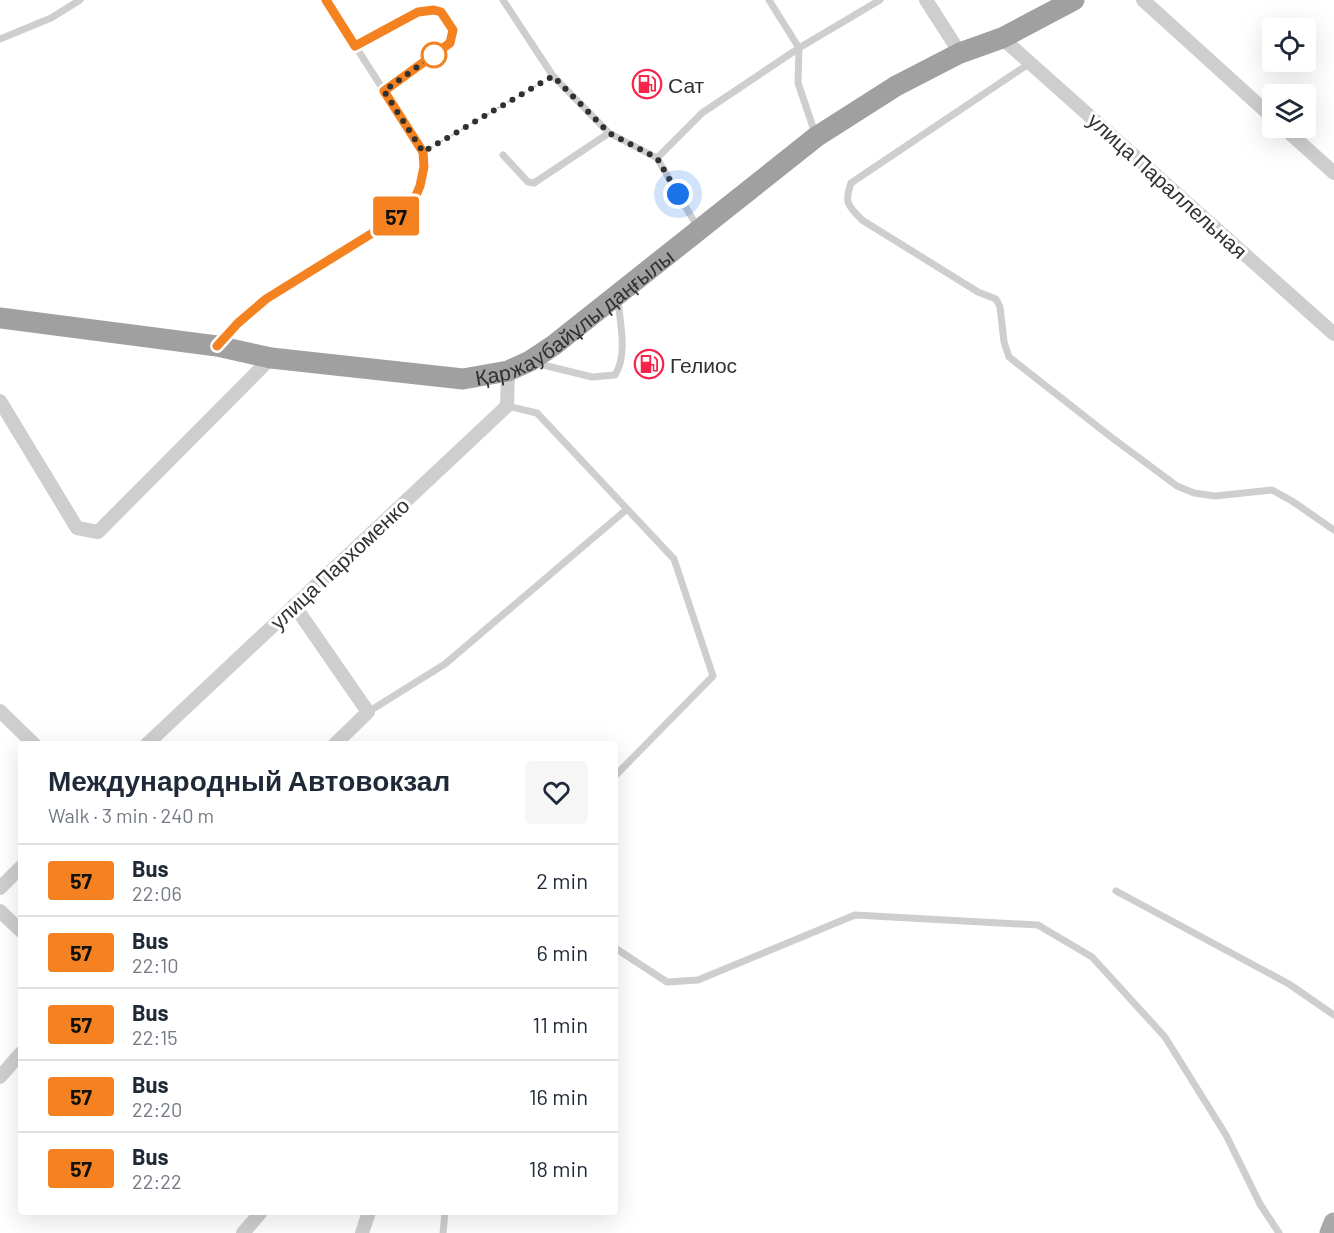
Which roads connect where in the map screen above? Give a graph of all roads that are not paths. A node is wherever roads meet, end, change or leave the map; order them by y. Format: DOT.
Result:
graph roads {
  1 [pos="80,0"];
  2 [pos="326,0"];
  3 [pos="503,0"];
  4 [pos="769,0"];
  5 [pos="880,0"];
  6 [pos="926,0"];
  7 [pos="1074,0"];
  8 [pos="1143,0"];
  9 [pos="1002,38"];
  10 [pos="0,39"];
  11 [pos="355,46"];
  12 [pos="799,48"];
  13 [pos="960,53"];
  14 [pos="1030,63"];
  15 [pos="384,91"];
  16 [pos="1262,108"];
  17 [pos="609,133"];
  18 [pos="816,137"];
  19 [pos="1295,138"];
  20 [pos="503,155"];
  21 [pos="657,158"];
  22 [pos="1334,173"];
  23 [pos="699,230"];
  24 [pos="618,294"];
  25 [pos="0,318"];
  26 [pos="1332,327"];
  27 [pos="217,346"];
  28 [pos="271,358"];
  29 [pos="530,361"];
  30 [pos="508,371"];
  31 [pos="0,401"];
  32 [pos="507,406"];
  33 [pos="627,509"];
  34 [pos="1334,530"];
  35 [pos="294,605"];
  36 [pos="0,711"];
  37 [pos="368,712"];
  38 [pos="31,741"];
  39 [pos="150,741"];
  40 [pos="337,741"];
  41 [pos="618,773"];
  42 [pos="18,870"];
  43 [pos="0,888"];
  44 [pos="1116,891"];
  45 [pos="0,911"];
  46 [pos="18,928"];
  47 [pos="618,950"];
  48 [pos="1334,1015"];
  49 [pos="18,1056"];
  50 [pos="0,1077"];
  51 [pos="258,1215"];
  52 [pos="368,1215"];
  53 [pos="445,1215"];
  54 [pos="1334,1224"];
  55 [pos="243,1233"];
  56 [pos="362,1233"];
  57 [pos="443,1233"];
  58 [pos="1279,1233"];
  59 [pos="1330,1233"];
  1 -- 10 [label="lane"];
  2 -- 11 [label="lane"];
  3 -- 17 [label="lane"];
  4 -- 12 [label="lane"];
  5 -- 12 [label="lane"];
  6 -- 13 [label="street"];
  7 -- 9 [label="highway, Қаржаубайұлы даңғылы"];
  8 -- 16 [label="street"];
  9 -- 13 [label="highway, Қаржаубайұлы даңғылы"];
  9 -- 14 [label="street, улица Параллельная"];
  11 -- 15 [label="lane"];
  11 -- 15 [label="lane"];
  12 -- 18 [label="lane"];
  12 -- 21 [label="lane"];
  13 -- 18 [label="highway, Қаржаубайұлы даңғылы"];
  14 -- 26 [label="street, улица Параллельная"];
  14 -- 34 [label="lane"];
  15 -- 27 [label="lane"];
  17 -- 20 [label="lane"];
  17 -- 21 [label="lane"];
  18 -- 23 [label="highway, Қаржаубайұлы даңғылы"];
  19 -- 22 [label="street"];
  21 -- 23 [label="lane"];
  23 -- 24 [label="highway, Қаржаубайұлы даңғылы"];
  24 -- 29 [label="highway, Қаржаубайұлы даңғылы"];
  24 -- 29 [label="lane"];
  25 -- 27 [label="highway, Қаржаубайұлы даңғылы"];
  27 -- 28 [label="highway, Қаржаубайұлы даңғылы"];
  28 -- 30 [label="highway, Қаржаубайұлы даңғылы"];
  28 -- 31 [label="street"];
  29 -- 30 [label="highway, Қаржаубайұлы даңғылы"];
  30 -- 32 [label="street"];
  32 -- 33 [label="lane"];
  32 -- 35 [label="street, улица Пархоменко"];
  33 -- 37 [label="lane"];
  33 -- 41 [label="lane"];
  35 -- 37 [label="street"];
  35 -- 39 [label="street, улица Пархоменко"];
  36 -- 38 [label="street"];
  37 -- 40 [label="street"];
  42 -- 43 [label="street"];
  44 -- 48 [label="lane"];
  45 -- 46 [label="street"];
  47 -- 58 [label="lane"];
  49 -- 50 [label="street"];
  51 -- 55 [label="street"];
  52 -- 56 [label="street"];
  53 -- 57 [label="lane"];
  54 -- 59 [label="main road"];
}
